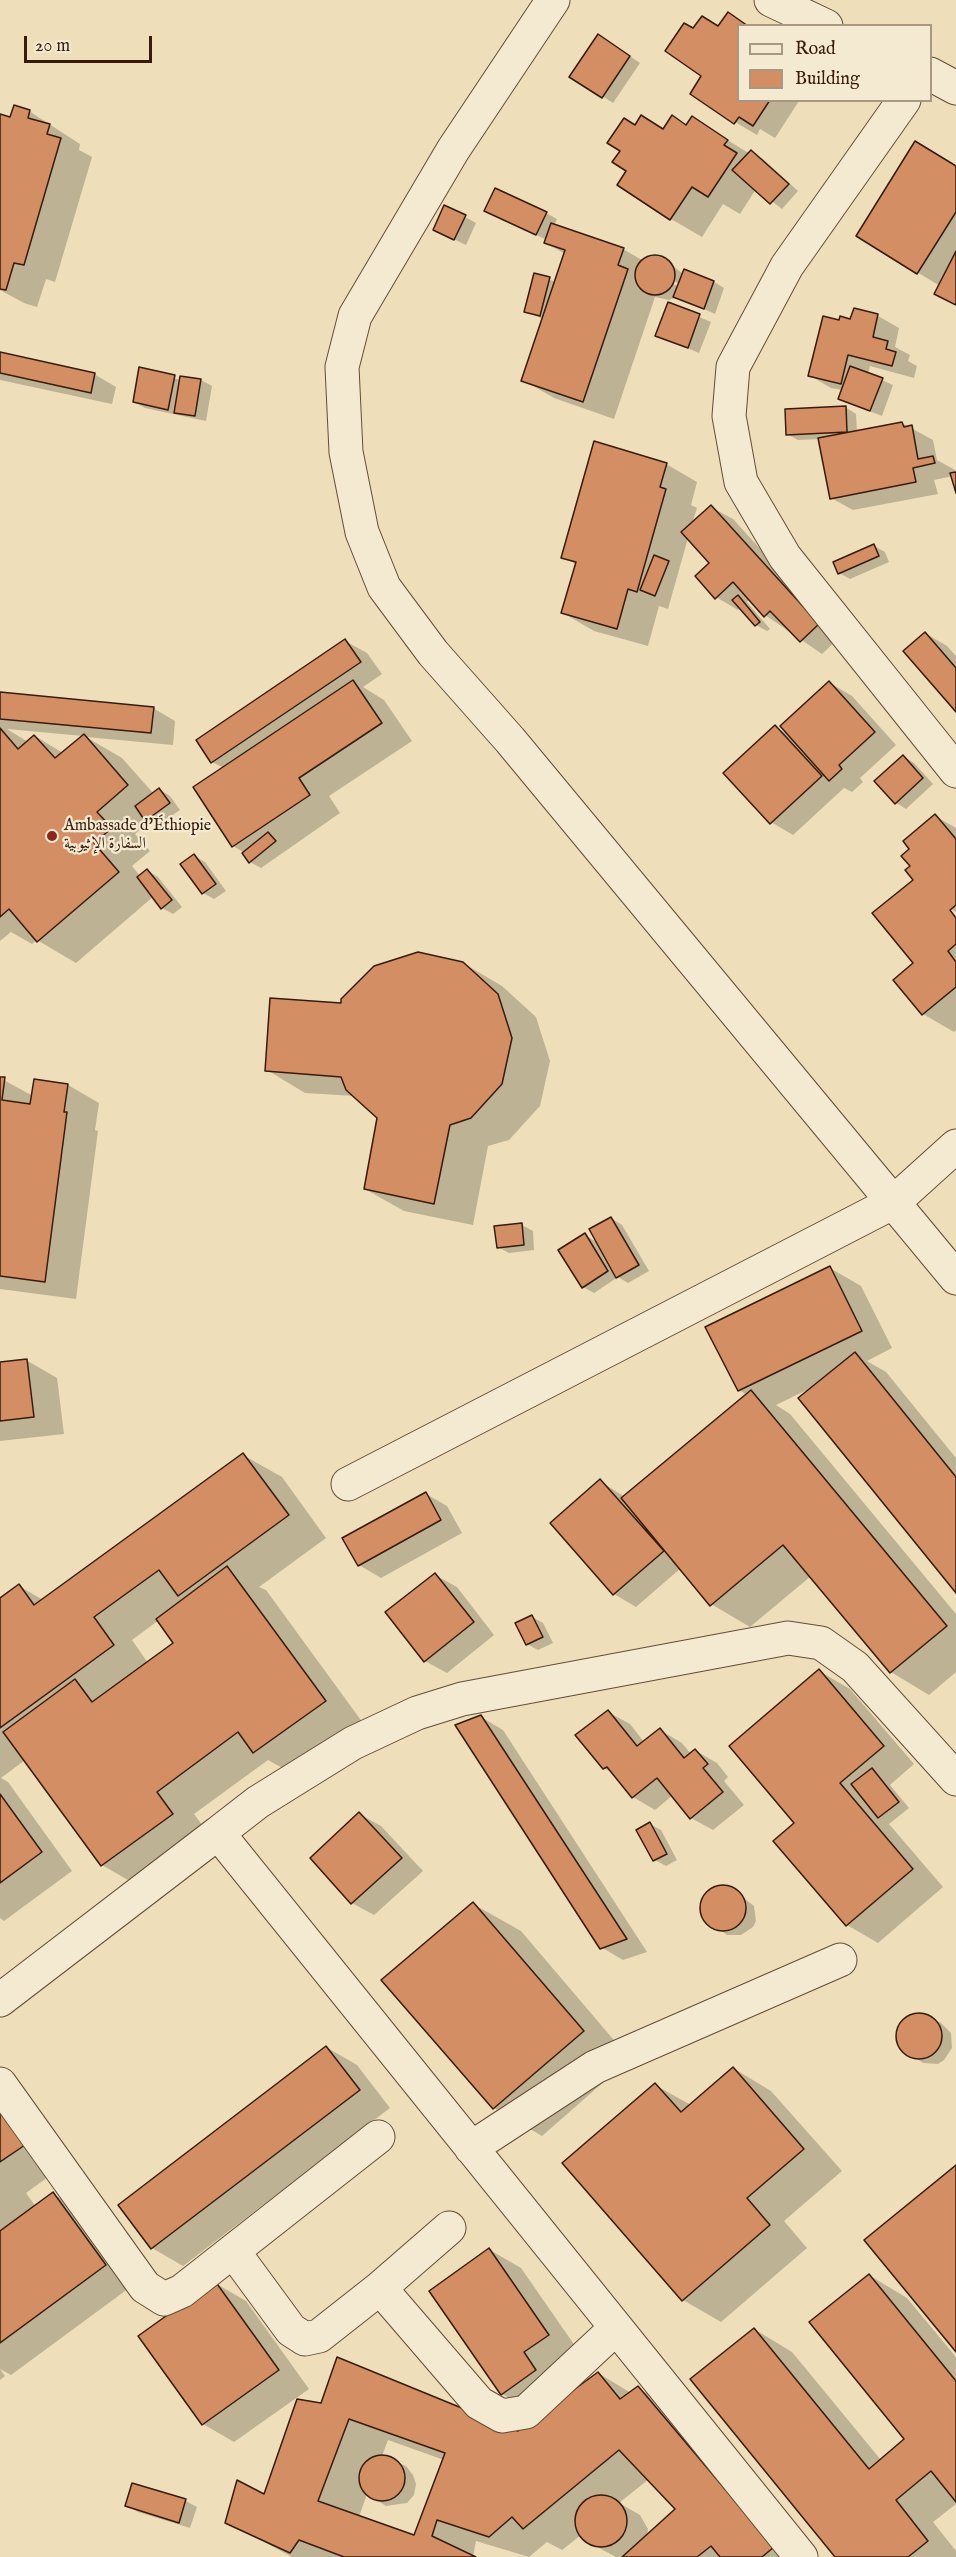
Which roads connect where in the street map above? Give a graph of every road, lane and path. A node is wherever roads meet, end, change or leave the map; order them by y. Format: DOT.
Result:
graph roads {
  1 [pos="553,0"];
  2 [pos="771,0"];
  3 [pos="822,24"];
  4 [pos="932,75"];
  5 [pos="956,88"];
  6 [pos="903,102"];
  7 [pos="956,771"];
  8 [pos="956,1146"];
  9 [pos="894,1202"];
  10 [pos="956,1278"];
  11 [pos="348,1484"];
  12 [pos="956,1779"];
  13 [pos="218,1833"];
  14 [pos="840,1960"];
  15 [pos="0,2000"];
  16 [pos="0,2084"];
  17 [pos="378,2138"];
  18 [pos="471,2148"];
  19 [pos="449,2228"];
  20 [pos="233,2251"];
  21 [pos="380,2288"];
  22 [pos="616,2328"];
  23 [pos="801,2557"];
  1 -- 9 [label="street"];
  2 -- 3 [label="street"];
  4 -- 5 [label="street"];
  6 -- 7 [label="street"];
  8 -- 9 [label="street"];
  9 -- 10 [label="street"];
  9 -- 11 [label="street"];
  12 -- 13 [label="street"];
  13 -- 15 [label="street"];
  13 -- 18 [label="street"];
  14 -- 18 [label="street"];
  16 -- 20 [label="street"];
  17 -- 20 [label="street"];
  18 -- 22 [label="street"];
  19 -- 21 [label="street"];
  20 -- 21 [label="street"];
  21 -- 22 [label="street"];
  22 -- 23 [label="street"];
}
